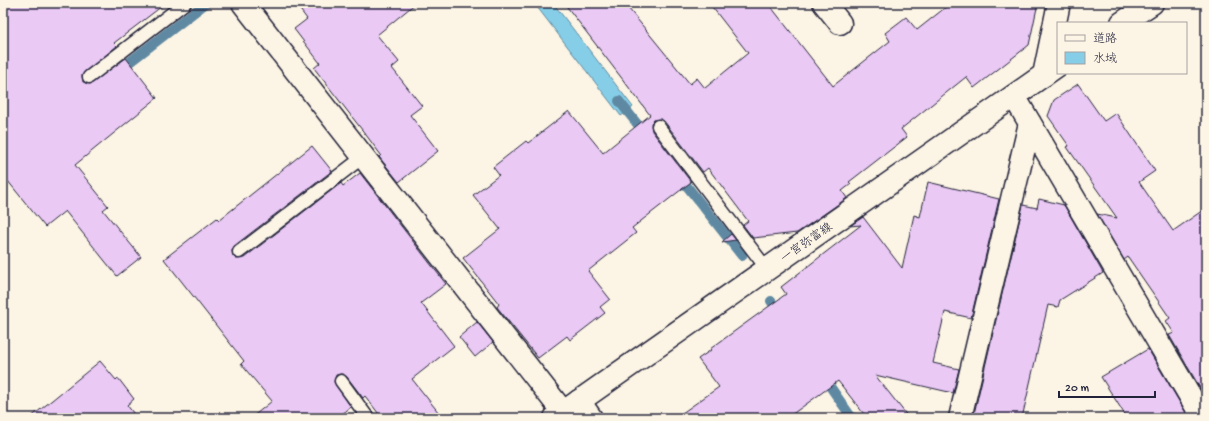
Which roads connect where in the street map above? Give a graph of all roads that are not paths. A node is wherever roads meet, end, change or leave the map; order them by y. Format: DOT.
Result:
graph roads {
  1 [pos="185,3"];
  2 [pos="243,3"];
  3 [pos="824,3"];
  4 [pos="1059,3"];
  5 [pos="1152,3"];
  6 [pos="1124,22"];
  7 [pos="840,23"];
  8 [pos="1051,70"];
  9 [pos="89,77"];
  10 [pos="1014,96"];
  11 [pos="1030,123"];
  12 [pos="658,126"];
  13 [pos="363,157"];
  14 [pos="239,252"];
  15 [pos="767,269"];
  16 [pos="340,381"];
  17 [pos="572,412"];
  18 [pos="368,418"];
  19 [pos="960,418"];
  20 [pos="1203,418"];
  1 -- 9 [label="lane"];
  2 -- 13 [label="street"];
  3 -- 7 [label="street"];
  4 -- 8 [label="street"];
  5 -- 6 [label="street"];
  8 -- 10 [label="street, 一宮弥富線"];
  10 -- 11 [label="street"];
  10 -- 15 [label="street, 一宮弥富線"];
  11 -- 19 [label="street"];
  11 -- 20 [label="street"];
  12 -- 15 [label="lane"];
  13 -- 14 [label="lane"];
  13 -- 17 [label="street"];
  15 -- 17 [label="street, 一宮弥富線"];
  16 -- 18 [label="lane"];
}
